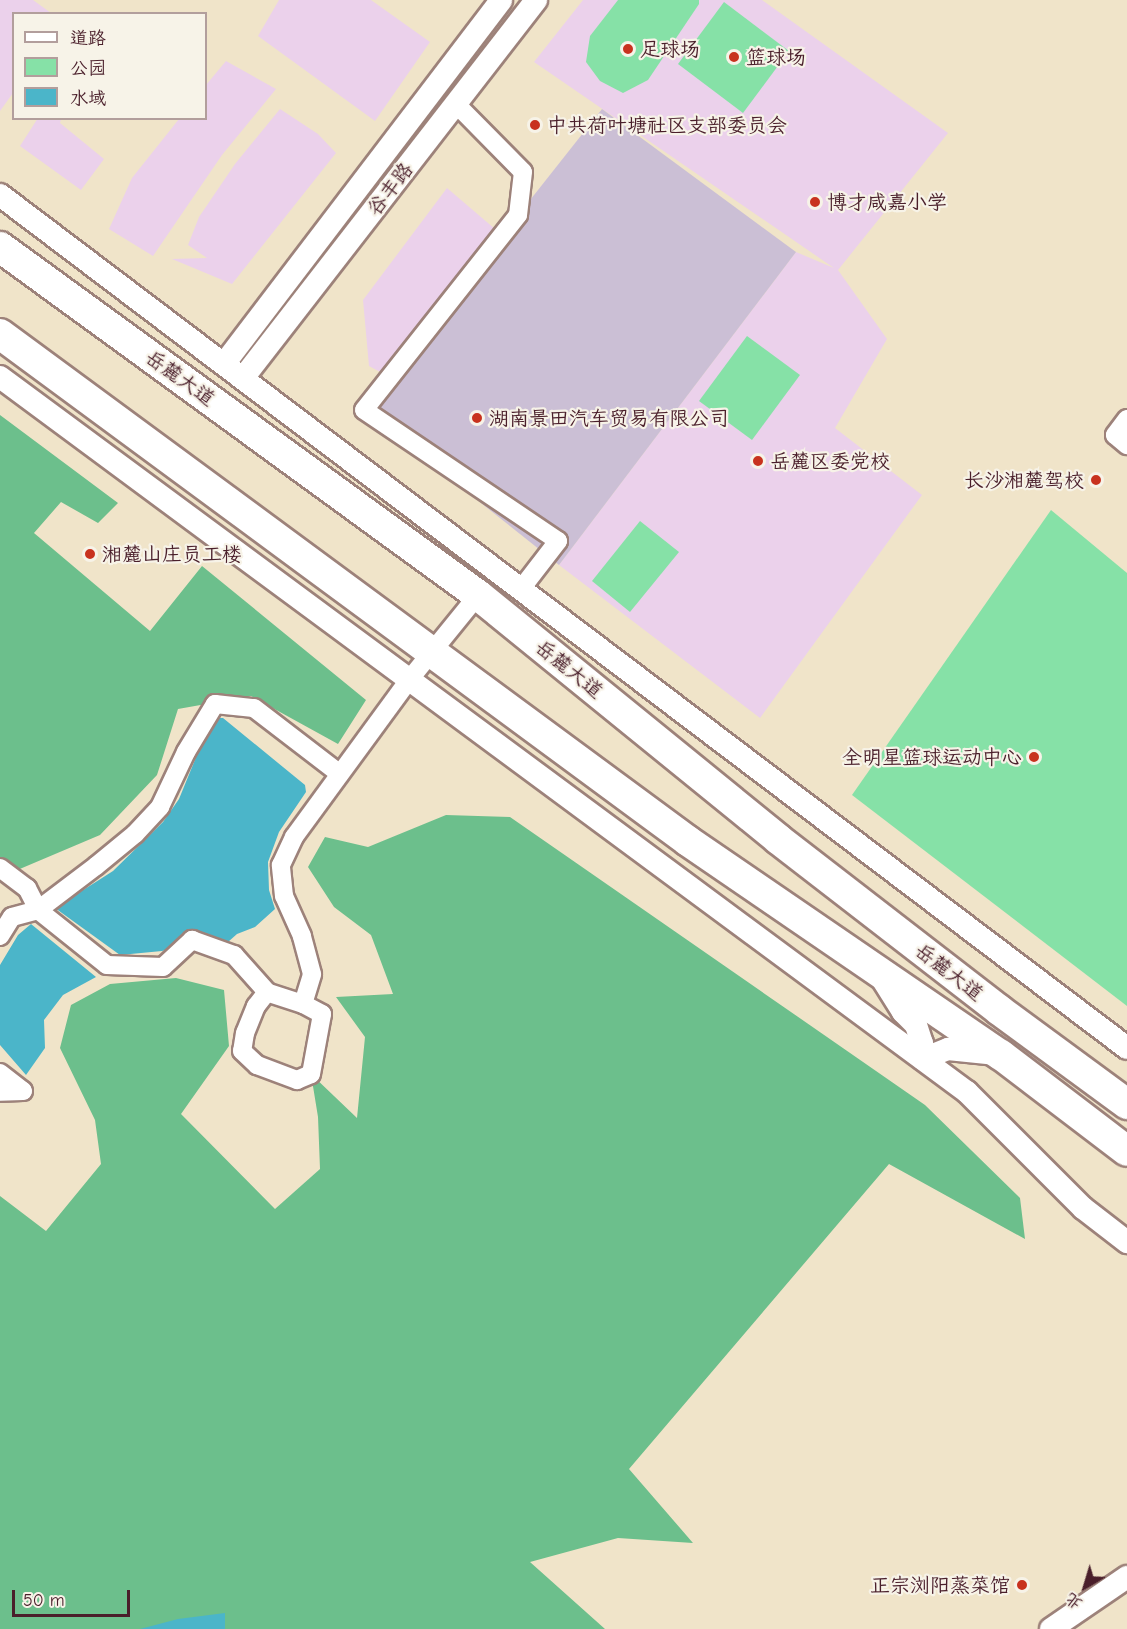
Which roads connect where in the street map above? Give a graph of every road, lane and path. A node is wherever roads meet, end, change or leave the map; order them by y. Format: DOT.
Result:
graph roads {
  1 [pos="501,0"];
  2 [pos="536,0"];
  3 [pos="456,104"];
  4 [pos="0,195"];
  5 [pos="0,247"];
  6 [pos="0,334"];
  7 [pos="224,364"];
  8 [pos="0,377"];
  9 [pos="243,378"];
  10 [pos="1127,419"];
  11 [pos="1127,445"];
  12 [pos="521,589"];
  13 [pos="478,596"];
  14 [pos="431,652"];
  15 [pos="409,680"];
  16 [pos="340,774"];
  17 [pos="0,868"];
  18 [pos="38,910"];
  19 [pos="0,936"];
  20 [pos="876,968"];
  21 [pos="267,992"];
  22 [pos="303,1004"];
  23 [pos="1127,1048"];
  24 [pos="1001,1055"];
  25 [pos="923,1059"];
  26 [pos="0,1073"];
  27 [pos="0,1092"];
  28 [pos="1127,1104"];
  29 [pos="1127,1151"];
  30 [pos="1127,1242"];
  31 [pos="1127,1577"];
  32 [pos="1051,1629"];
  1 -- 7 [label="street, 谷丰路"];
  2 -- 3 [label="street, 谷丰路"];
  3 -- 9 [label="street, 谷丰路"];
  3 -- 12 [label="street"];
  4 -- 7 [label="street"];
  5 -- 13 [label="highway, 岳麓大道"];
  6 -- 14 [label="highway, 岳麓大道"];
  7 -- 9 [label="street"];
  8 -- 15 [label="street"];
  9 -- 12 [label="street"];
  10 -- 11 [label="street"];
  12 -- 23 [label="street"];
  13 -- 14 [label="street"];
  13 -- 28 [label="highway, 岳麓大道"];
  14 -- 15 [label="street"];
  14 -- 20 [label="highway, 岳麓大道"];
  15 -- 16 [label="street"];
  15 -- 25 [label="street"];
  16 -- 18 [label="street"];
  16 -- 22 [label="street"];
  17 -- 18 [label="street"];
  18 -- 19 [label="street"];
  18 -- 21 [label="street"];
  20 -- 24 [label="highway, 岳麓大道"];
  20 -- 25 [label="street"];
  21 -- 22 [label="street"];
  21 -- 22 [label="street"];
  24 -- 25 [label="street"];
  24 -- 29 [label="highway, 岳麓大道"];
  25 -- 30 [label="street"];
  26 -- 27 [label="street"];
  31 -- 32 [label="street"];
}
